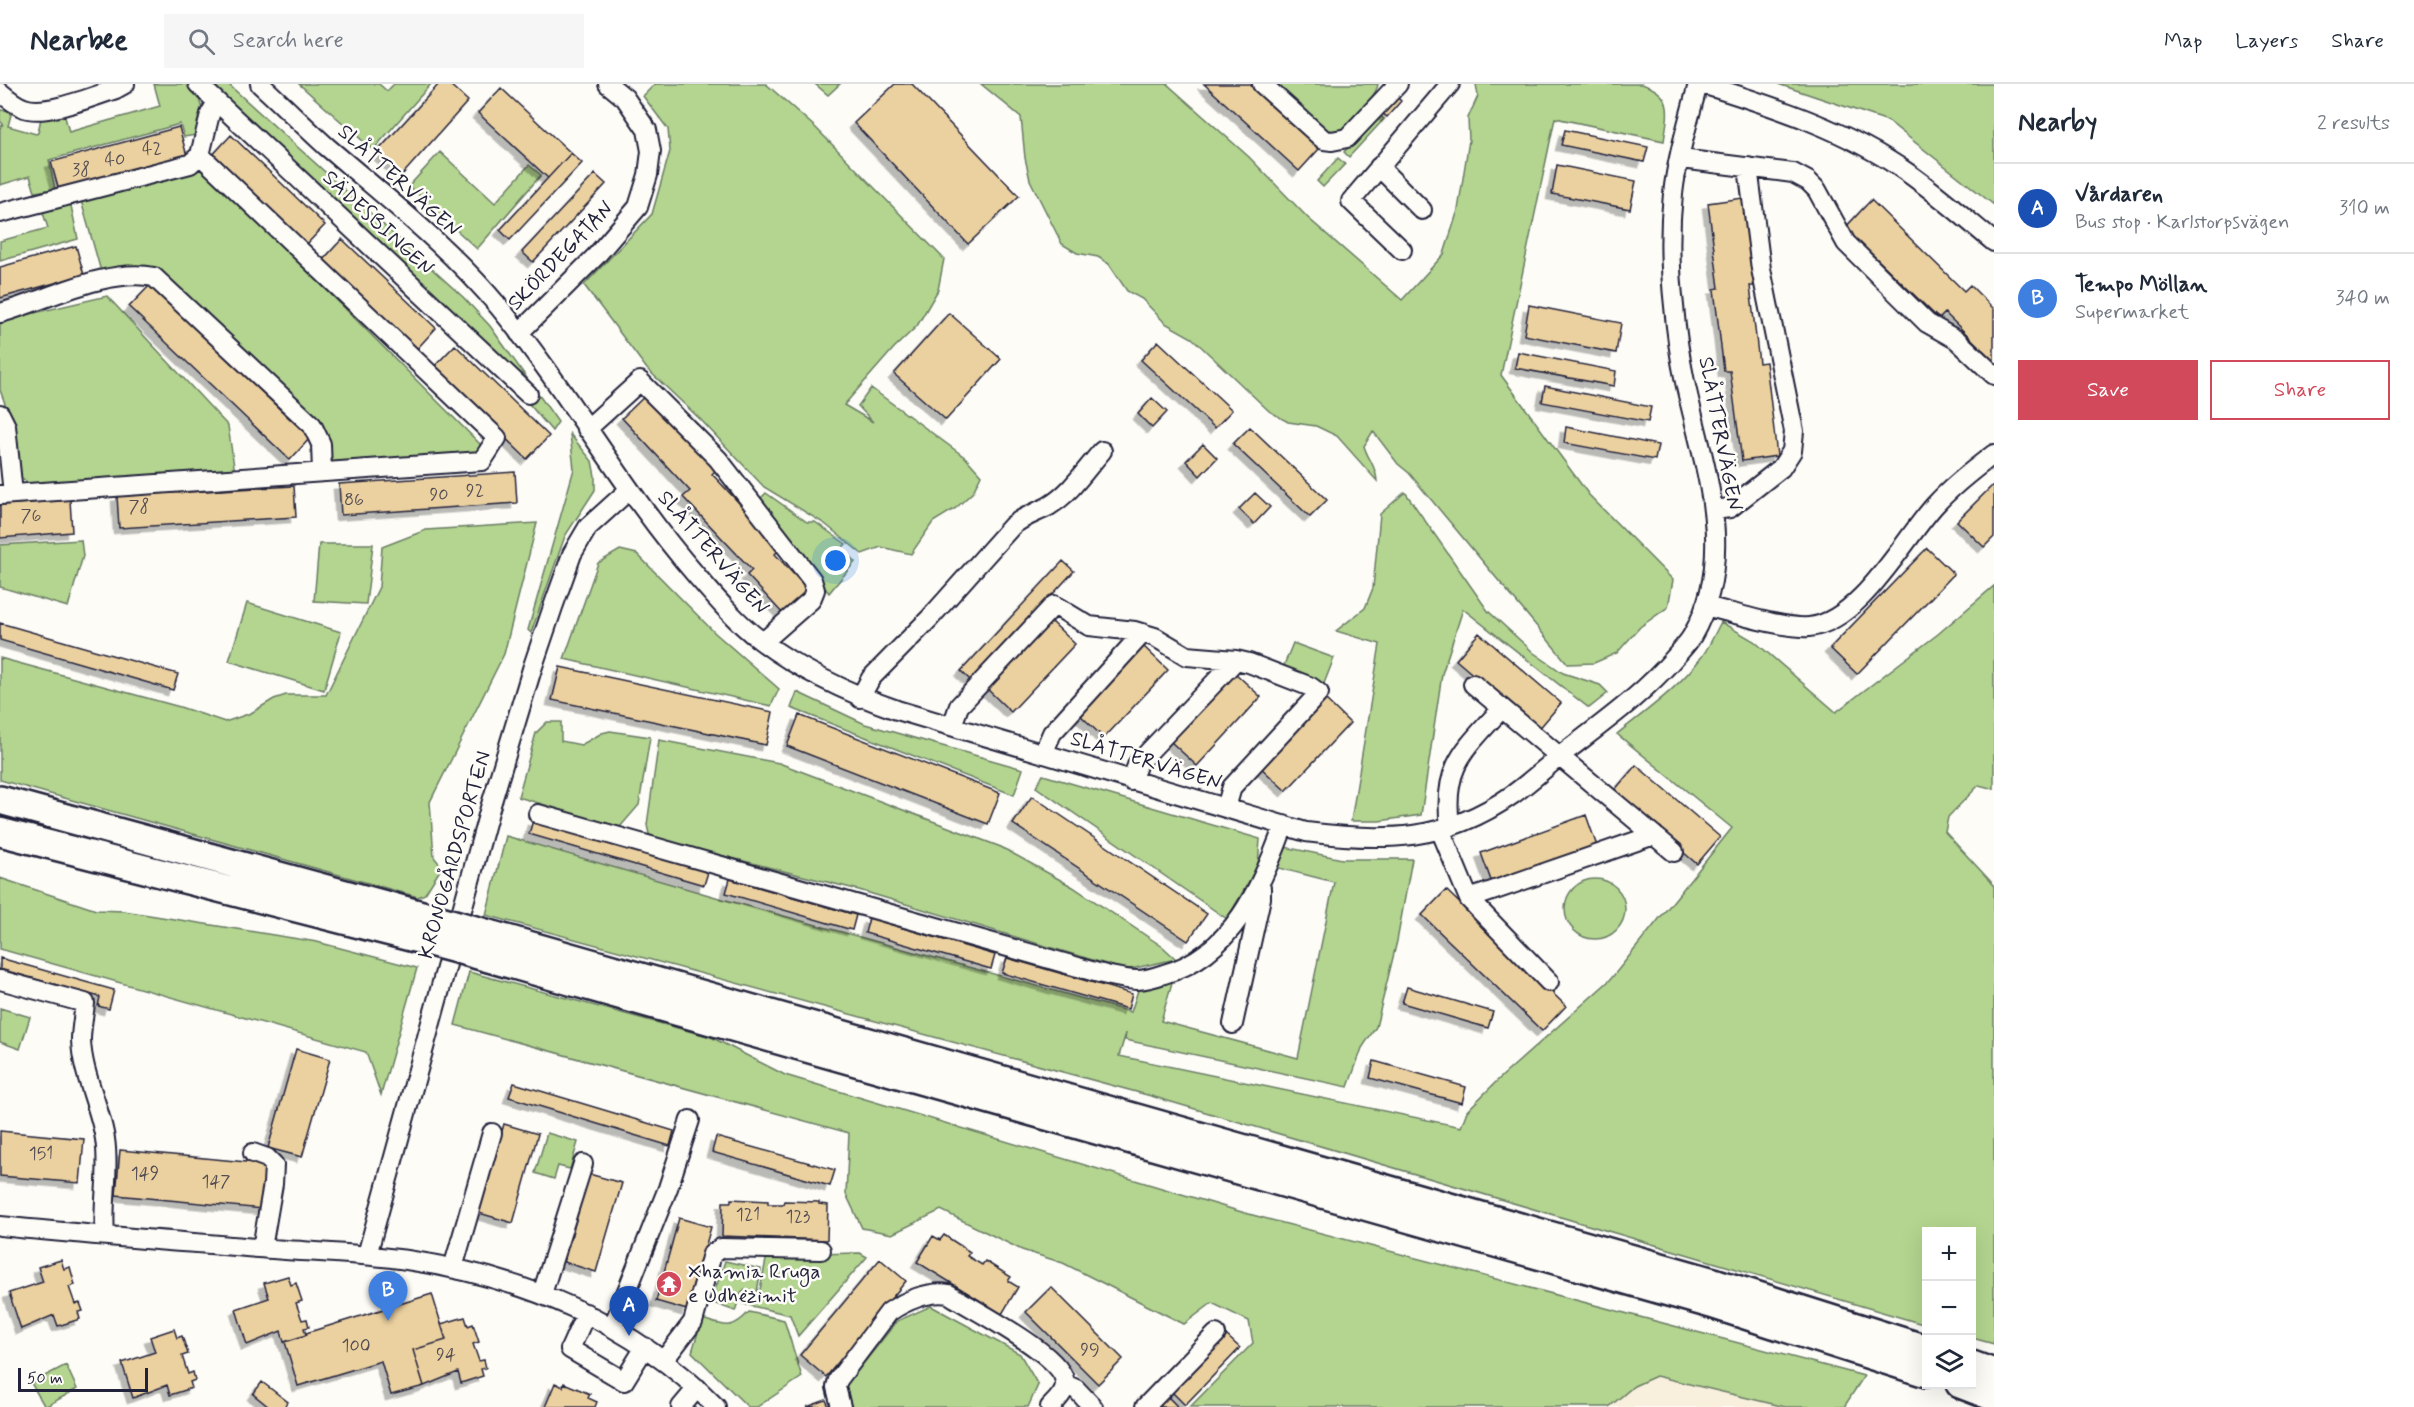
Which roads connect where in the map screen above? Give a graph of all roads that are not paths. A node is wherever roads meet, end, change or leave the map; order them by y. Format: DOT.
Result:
graph roads {
  1 [pos="125,84"];
  2 [pos="198,84"];
  3 [pos="260,84"];
  4 [pos="608,84"];
  5 [pos="1262,84"];
  6 [pos="1450,84"];
  7 [pos="1700,84"];
  8 [pos="1394,85"];
  9 [pos="0,92"];
  10 [pos="217,102"];
  11 [pos="200,155"];
  12 [pos="1681,159"];
  13 [pos="1379,167"];
  14 [pos="1748,167"];
  15 [pos="1422,210"];
  16 [pos="0,213"];
  17 [pos="1994,243"];
  18 [pos="1402,250"];
  19 [pos="0,313"];
  20 [pos="519,333"];
  21 [pos="1994,375"];
  22 [pos="528,394"];
  23 [pos="0,414"];
  24 [pos="587,429"];
  25 [pos="1102,451"];
  26 [pos="1994,453"];
  27 [pos="322,472"];
  28 [pos="629,490"];
  29 [pos="7,494"];
  30 [pos="1714,510"];
  31 [pos="1705,606"];
  32 [pos="1143,633"];
  33 [pos="763,642"];
  34 [pos="1236,660"];
  35 [pos="1473,684"];
  36 [pos="860,698"];
  37 [pos="1502,708"];
  38 [pos="952,726"];
  39 [pos="1043,754"];
  40 [pos="1560,756"];
  41 [pos="1131,781"];
  42 [pos="0,800"];
  43 [pos="1226,808"];
  44 [pos="538,814"];
  45 [pos="1284,825"];
  46 [pos="1445,827"];
  47 [pos="0,832"];
  48 [pos="1654,835"];
  49 [pos="1674,852"];
  50 [pos="1261,883"];
  51 [pos="1469,899"];
  52 [pos="430,929"];
  53 [pos="473,941"];
  54 [pos="0,980"];
  55 [pos="1549,982"];
  56 [pos="1233,1024"];
  57 [pos="690,1120"];
  58 [pos="492,1133"];
  59 [pos="253,1153"];
  60 [pos="583,1164"];
  61 [pos="0,1226"];
  62 [pos="105,1235"];
  63 [pos="262,1248"];
  64 [pos="821,1250"];
  65 [pos="367,1255"];
  66 [pos="453,1268"];
  67 [pos="542,1294"];
  68 [pos="586,1313"];
  69 [pos="613,1326"];
  70 [pos="1216,1334"];
  71 [pos="645,1347"];
  72 [pos="1922,1348"];
  73 [pos="664,1360"];
  74 [pos="1976,1367"];
  75 [pos="1922,1372"];
  76 [pos="1994,1373"];
  77 [pos="1065,1384"];
  78 [pos="698,1388"];
  79 [pos="1973,1389"];
  80 [pos="1994,1397"];
  81 [pos="681,1407"];
  82 [pos="716,1407"];
  83 [pos="841,1407"];
  84 [pos="1050,1407"];
  85 [pos="1093,1407"];
  86 [pos="1145,1407"];
  1 -- 9 [label="street"];
  2 -- 10 [label="street, SÄDESBINGEN"];
  3 -- 20 [label="street, SLÅTTERVÄGEN"];
  4 -- 20 [label="street, SKÖRDEGATAN"];
  5 -- 8 [label="street"];
  6 -- 13 [label="street"];
  7 -- 12 [label="street, SLÅTTERVÄGEN"];
  7 -- 17 [label="street"];
  10 -- 11 [label="street"];
  10 -- 22 [label="street, SÄDESBINGEN"];
  11 -- 16 [label="street"];
  11 -- 27 [label="street"];
  12 -- 14 [label="street"];
  12 -- 30 [label="street, SLÅTTERVÄGEN"];
  13 -- 15 [label="street"];
  13 -- 18 [label="street"];
  14 -- 21 [label="street"];
  14 -- 30 [label="street"];
  19 -- 27 [label="street"];
  20 -- 24 [label="street, SLÅTTERVÄGEN"];
  23 -- 29 [label="street"];
  24 -- 28 [label="street, SLÅTTERVÄGEN"];
  24 -- 33 [label="street"];
  25 -- 36 [label="street"];
  26 -- 31 [label="street"];
  27 -- 29 [label="street"];
  28 -- 33 [label="street, SLÅTTERVÄGEN"];
  28 -- 65 [label="street, KRONOGÅRDSPORTEN"];
  30 -- 31 [label="street, SLÅTTERVÄGEN"];
  31 -- 40 [label="street, SLÅTTERVÄGEN"];
  32 -- 34 [label="street"];
  32 -- 38 [label="street"];
  32 -- 39 [label="street"];
  33 -- 36 [label="street, SLÅTTERVÄGEN"];
  34 -- 41 [label="street"];
  34 -- 43 [label="street"];
  35 -- 37 [label="street"];
  36 -- 38 [label="street, SLÅTTERVÄGEN"];
  37 -- 40 [label="street"];
  37 -- 46 [label="street"];
  38 -- 39 [label="street, SLÅTTERVÄGEN"];
  39 -- 41 [label="street, SLÅTTERVÄGEN"];
  40 -- 46 [label="street, SLÅTTERVÄGEN"];
  40 -- 48 [label="street"];
  41 -- 43 [label="street, SLÅTTERVÄGEN"];
  42 -- 52 [label="highway"];
  43 -- 45 [label="street, SLÅTTERVÄGEN"];
  44 -- 50 [label="street"];
  45 -- 46 [label="street, SLÅTTERVÄGEN"];
  45 -- 50 [label="street"];
  46 -- 51 [label="street"];
  47 -- 52 [label="highway"];
  48 -- 49 [label="street"];
  48 -- 51 [label="street"];
  50 -- 56 [label="street"];
  51 -- 55 [label="street"];
  52 -- 53 [label="highway, bridge"];
  53 -- 72 [label="highway"];
  53 -- 75 [label="highway"];
  54 -- 62 [label="street"];
  57 -- 69 [label="street"];
  58 -- 66 [label="street"];
  59 -- 63 [label="street"];
  60 -- 67 [label="street"];
  61 -- 62 [label="street"];
  62 -- 63 [label="street"];
  63 -- 65 [label="street"];
  64 -- 73 [label="street"];
  65 -- 66 [label="street"];
  66 -- 67 [label="street"];
  67 -- 68 [label="street"];
  68 -- 69 [label="street"];
  68 -- 71 [label="street"];
  69 -- 71 [label="street"];
  70 -- 86 [label="street"];
  71 -- 73 [label="street"];
  73 -- 78 [label="street"];
  74 -- 76 [label="highway"];
  77 -- 83 [label="street"];
  77 -- 84 [label="street"];
  77 -- 85 [label="street"];
  78 -- 81 [label="street"];
  78 -- 82 [label="street"];
  79 -- 80 [label="highway"];
}
